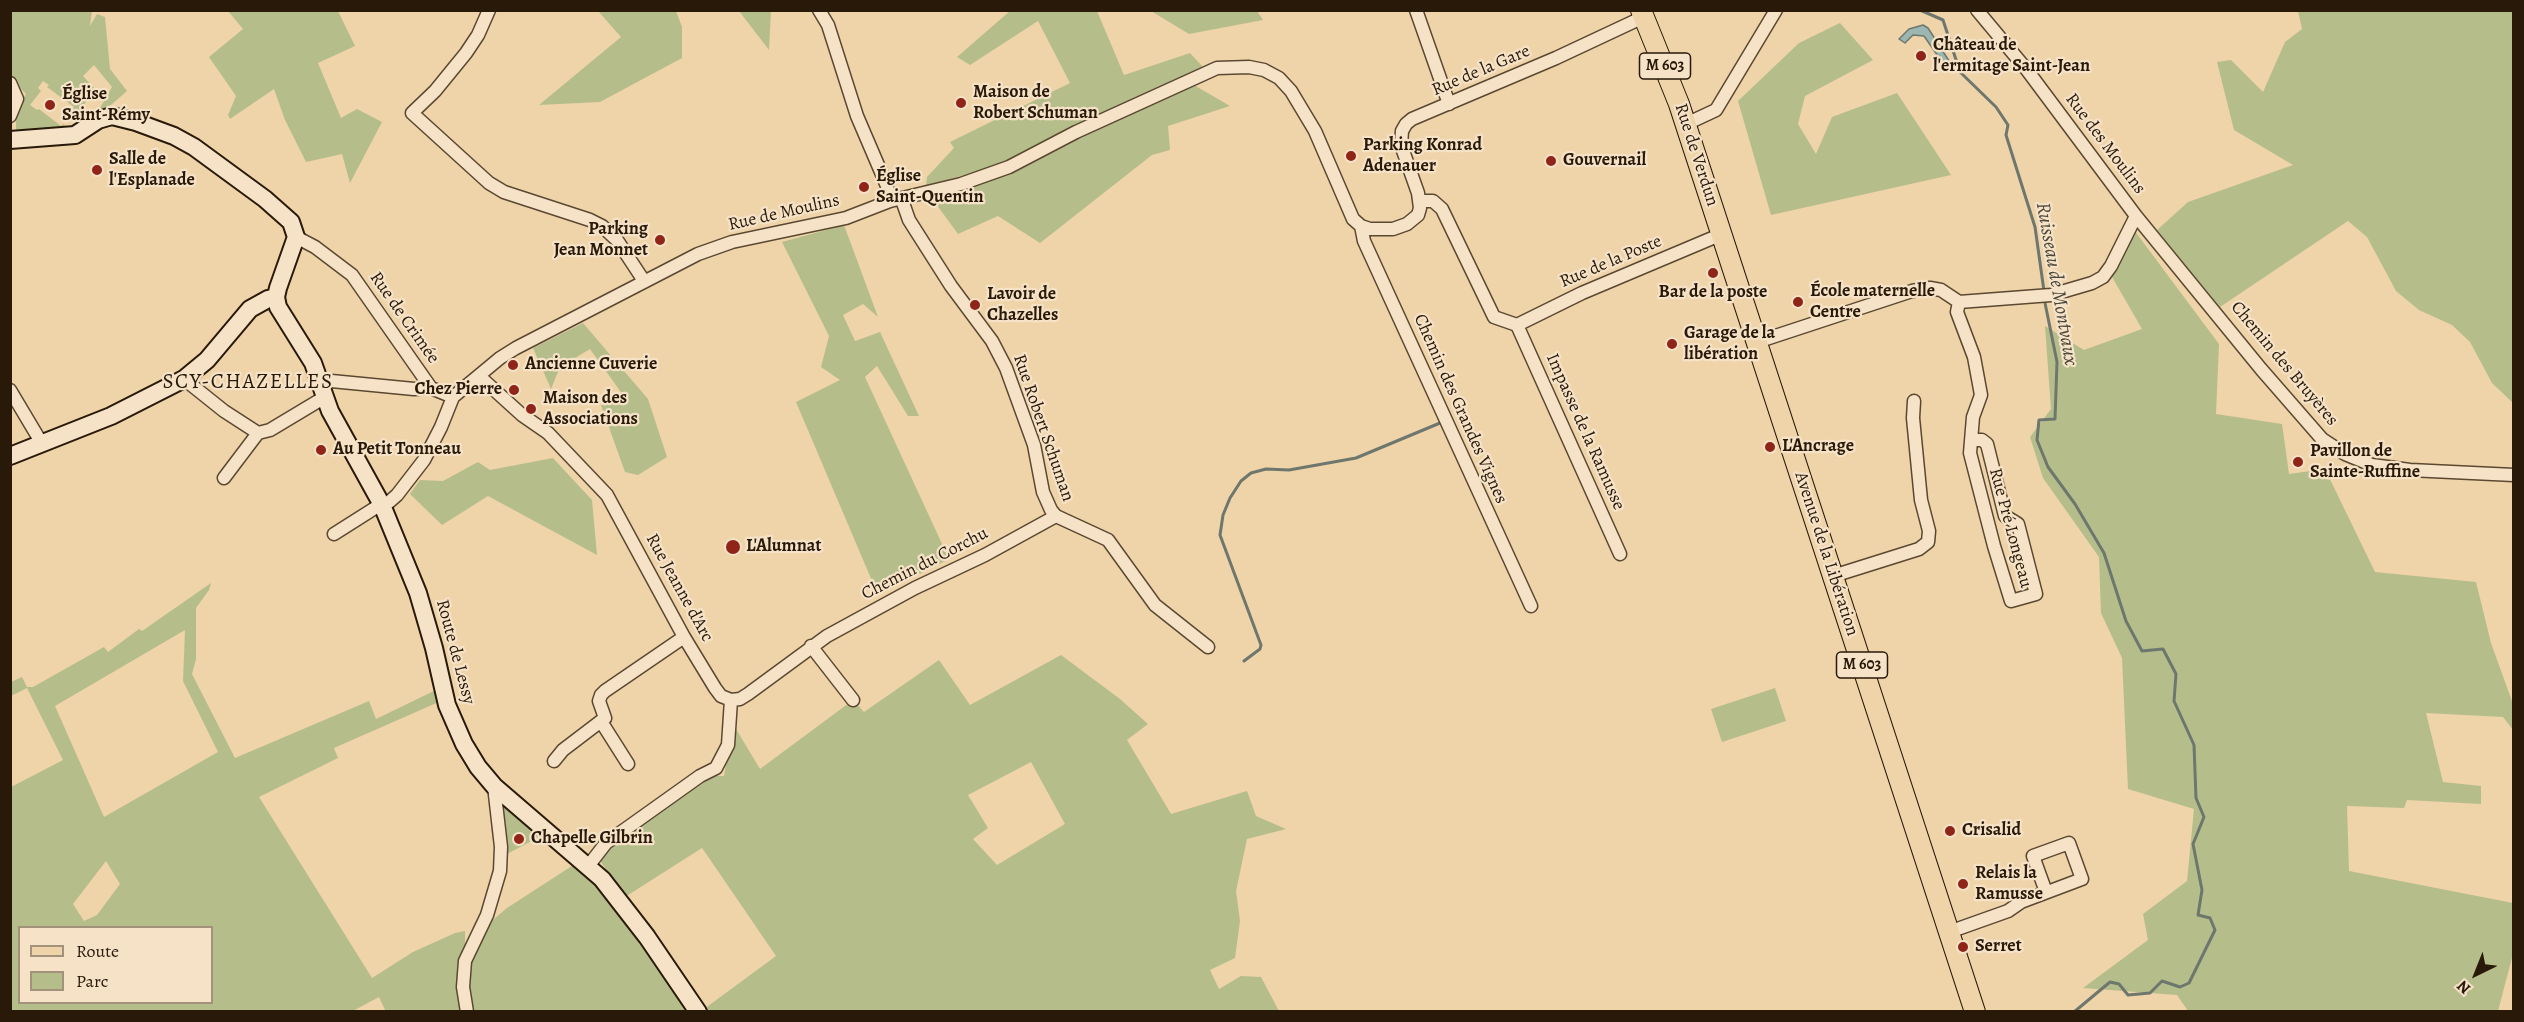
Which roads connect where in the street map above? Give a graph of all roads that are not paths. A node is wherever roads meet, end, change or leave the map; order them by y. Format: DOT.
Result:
graph roads {
  1 [pos="489,10"];
  2 [pos="819,10"];
  3 [pos="1416,10"];
  4 [pos="1776,10"];
  5 [pos="1977,10"];
  6 [pos="1642,12"];
  7 [pos="10,83"];
  8 [pos="1449,104"];
  9 [pos="10,116"];
  10 [pos="1686,124"];
  11 [pos="10,140"];
  12 [pos="896,201"];
  13 [pos="1420,201"];
  14 [pos="2136,216"];
  15 [pos="1361,226"];
  16 [pos="294,230"];
  17 [pos="1722,234"];
  18 [pos="644,281"];
  19 [pos="276,297"];
  20 [pos="1959,302"];
  21 [pos="1517,325"];
  22 [pos="1757,342"];
  23 [pos="479,376"];
  24 [pos="184,379"];
  25 [pos="323,388"];
  26 [pos="431,388"];
  27 [pos="10,390"];
  28 [pos="453,397"];
  29 [pos="1914,401"];
  30 [pos="258,433"];
  31 [pos="1971,440"];
  32 [pos="41,442"];
  33 [pos="10,456"];
  34 [pos="2514,475"];
  35 [pos="224,478"];
  36 [pos="382,505"];
  37 [pos="1056,516"];
  38 [pos="334,534"];
  39 [pos="1620,554"];
  40 [pos="1833,576"];
  41 [pos="1530,606"];
  42 [pos="684,637"];
  43 [pos="811,646"];
  44 [pos="1209,647"];
  45 [pos="731,700"];
  46 [pos="853,700"];
  47 [pos="602,723"];
  48 [pos="554,761"];
  49 [pos="628,764"];
  50 [pos="494,786"];
  51 [pos="589,865"];
  52 [pos="2046,892"];
  53 [pos="1949,932"];
  54 [pos="467,1011"];
  55 [pos="698,1011"];
  56 [pos="1975,1011"];
  1 -- 18 [label="street"];
  2 -- 12 [label="street, Rue Robert Schuman"];
  3 -- 8 [label="street"];
  4 -- 10 [label="street"];
  5 -- 14 [label="street, Rue des Moulins"];
  6 -- 8 [label="street, Rue de la Gare"];
  6 -- 10 [label="main road, Rue de Verdun / M 603"];
  7 -- 9 [label="street"];
  8 -- 13 [label="street, Rue de la Gare"];
  10 -- 17 [label="main road, Rue de Verdun / M 603"];
  11 -- 16 [label="street"];
  12 -- 15 [label="street, Rue de Moulins"];
  12 -- 18 [label="street, Rue de Moulins"];
  12 -- 37 [label="street, Rue Robert Schuman"];
  13 -- 15 [label="street"];
  13 -- 21 [label="street"];
  14 -- 20 [label="street"];
  14 -- 34 [label="street, Chemin des Bruyères"];
  15 -- 41 [label="street, Chemin des Grandes Vignes"];
  16 -- 19 [label="street"];
  16 -- 26 [label="street, Rue de Crimée"];
  17 -- 21 [label="street, Rue de la Poste"];
  17 -- 22 [label="main road, Avenue de la Libération / M 603"];
  18 -- 23 [label="street, Rue de Moulins"];
  19 -- 24 [label="street"];
  19 -- 25 [label="street, Route de Lessy"];
  20 -- 22 [label="street"];
  20 -- 31 [label="street, Rue Pré Longeau"];
  21 -- 39 [label="street, Impasse de la Ramusse"];
  22 -- 40 [label="main road, Avenue de la Libération / M 603"];
  23 -- 28 [label="street, Rue de Moulins"];
  23 -- 42 [label="street, Rue Jeanne d'Arc"];
  24 -- 30 [label="street"];
  24 -- 32 [label="street"];
  25 -- 26 [label="street"];
  25 -- 30 [label="street"];
  25 -- 36 [label="street, Route de Lessy"];
  26 -- 28 [label="street, Rue de Crimée"];
  27 -- 32 [label="street"];
  28 -- 36 [label="street"];
  29 -- 40 [label="street"];
  30 -- 35 [label="street"];
  31 -- 31 [label="street, Rue Pré Longeau"];
  32 -- 33 [label="street"];
  36 -- 38 [label="street"];
  36 -- 50 [label="street, Route de Lessy"];
  37 -- 43 [label="street, Chemin du Corchu"];
  37 -- 44 [label="street"];
  40 -- 53 [label="main road, Avenue de la Libération / M 603"];
  42 -- 45 [label="street, Rue Jeanne d'Arc"];
  42 -- 47 [label="street"];
  43 -- 45 [label="street"];
  43 -- 46 [label="street"];
  45 -- 51 [label="street"];
  47 -- 48 [label="street"];
  47 -- 49 [label="street"];
  50 -- 51 [label="street, Route de Lessy"];
  50 -- 54 [label="street"];
  51 -- 55 [label="street, Route de Lessy"];
  52 -- 52 [label="street"];
  52 -- 53 [label="street"];
  53 -- 56 [label="main road, Avenue de la Libération / M 603"];
}
